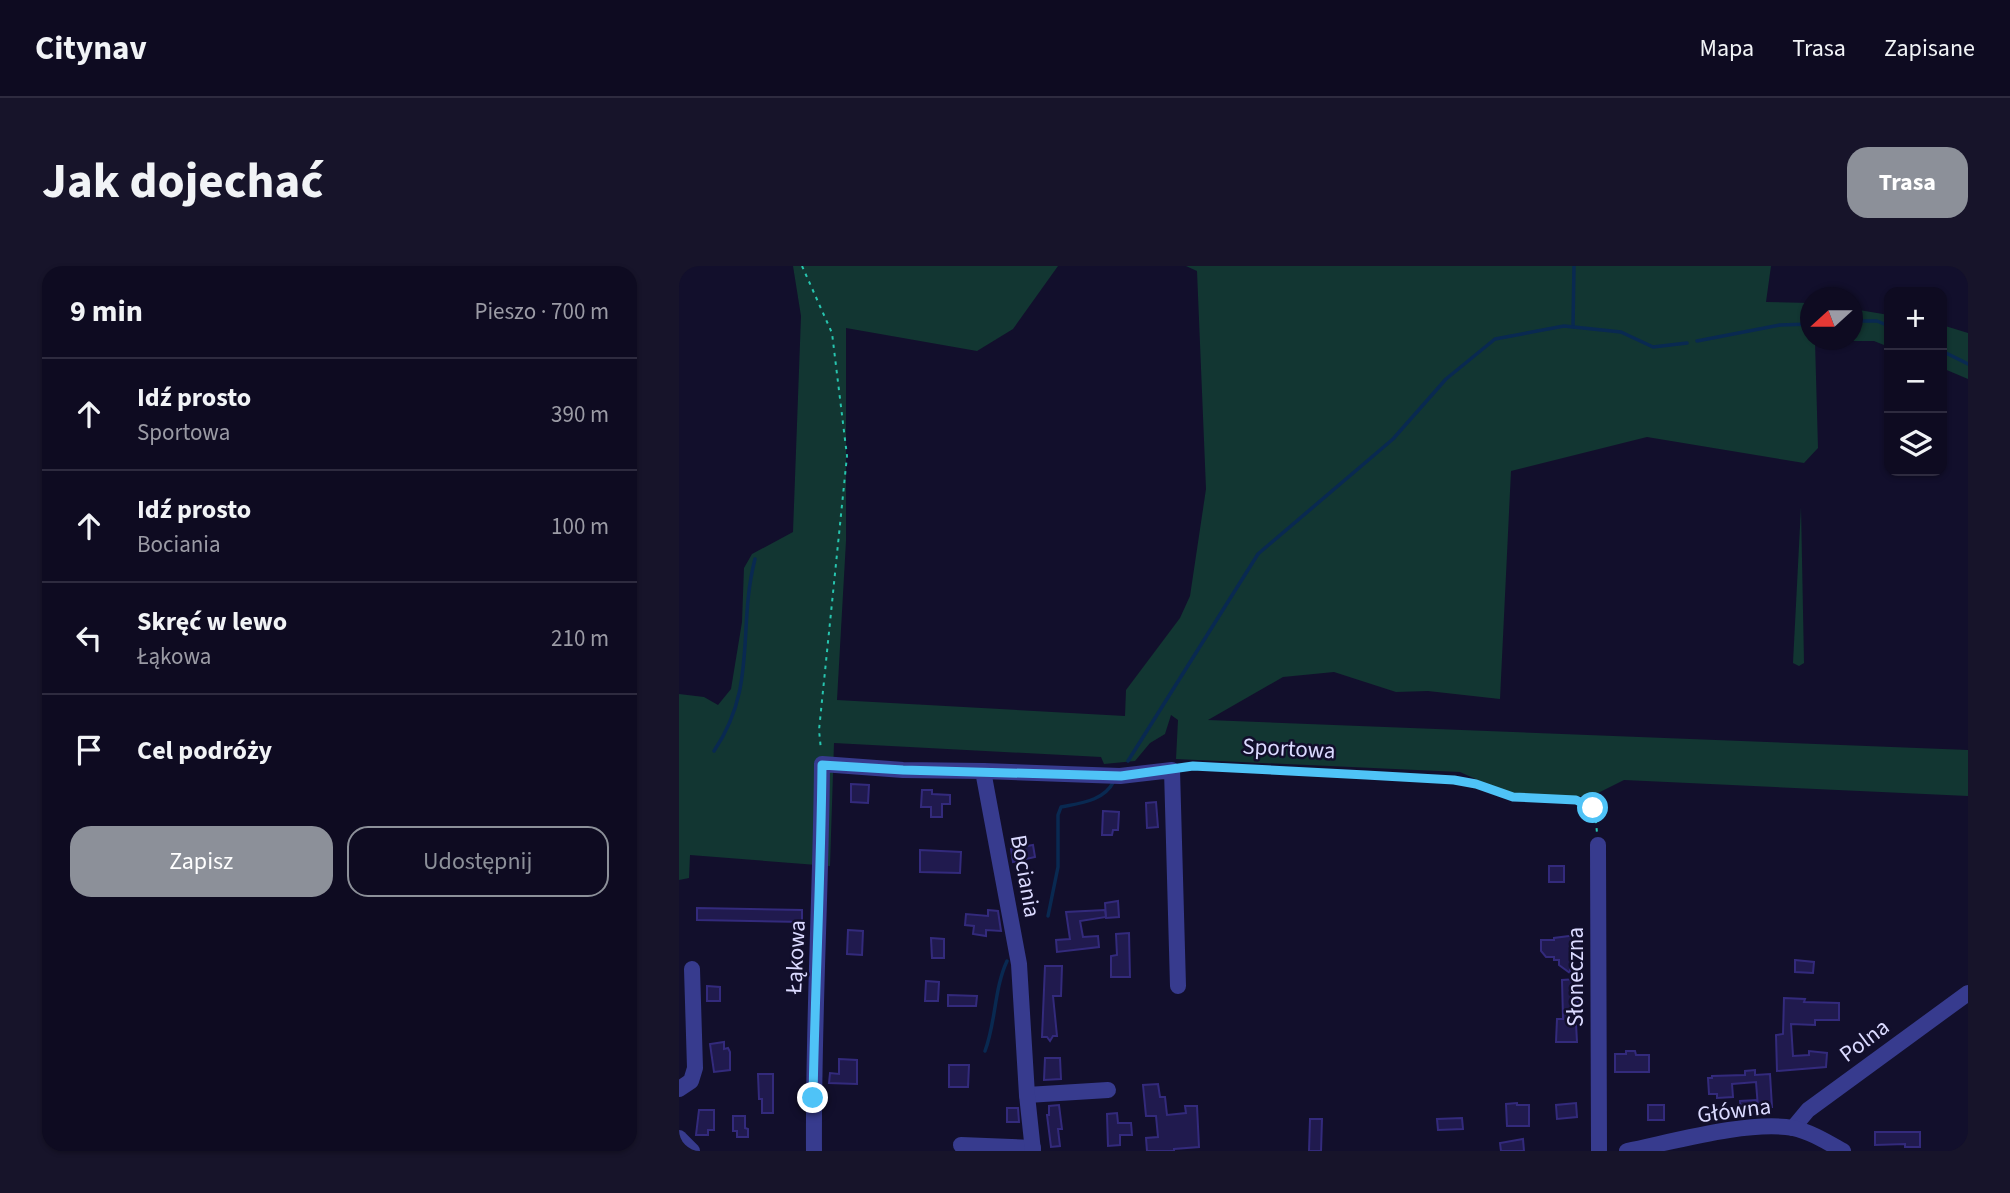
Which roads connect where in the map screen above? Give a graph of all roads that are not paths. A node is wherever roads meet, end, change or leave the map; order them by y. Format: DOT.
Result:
graph roads {
  1 [pos="983,771"];
  2 [pos="1598,845"];
  3 [pos="692,969"];
  4 [pos="1178,986"];
  5 [pos="1968,993"];
  6 [pos="679,1089"];
  7 [pos="1108,1090"];
  8 [pos="1027,1095"];
  9 [pos="1793,1128"];
  10 [pos="679,1138"];
  11 [pos="961,1145"];
  12 [pos="1033,1149"];
  13 [pos="692,1151"];
  14 [pos="814,1151"];
  15 [pos="1599,1151"];
  16 [pos="1626,1151"];
  17 [pos="1843,1151"];
  1 -- 4 [label="street"];
  1 -- 8 [label="street, Bociania"];
  1 -- 14 [label="street, Łąkowa"];
  2 -- 15 [label="street, Słoneczna"];
  3 -- 6 [label="street"];
  5 -- 9 [label="street, Polna"];
  7 -- 8 [label="street"];
  8 -- 12 [label="street, Bociania"];
  9 -- 16 [label="street, Główna"];
  9 -- 17 [label="street, Główna"];
  10 -- 13 [label="street"];
  11 -- 12 [label="street"];
}
